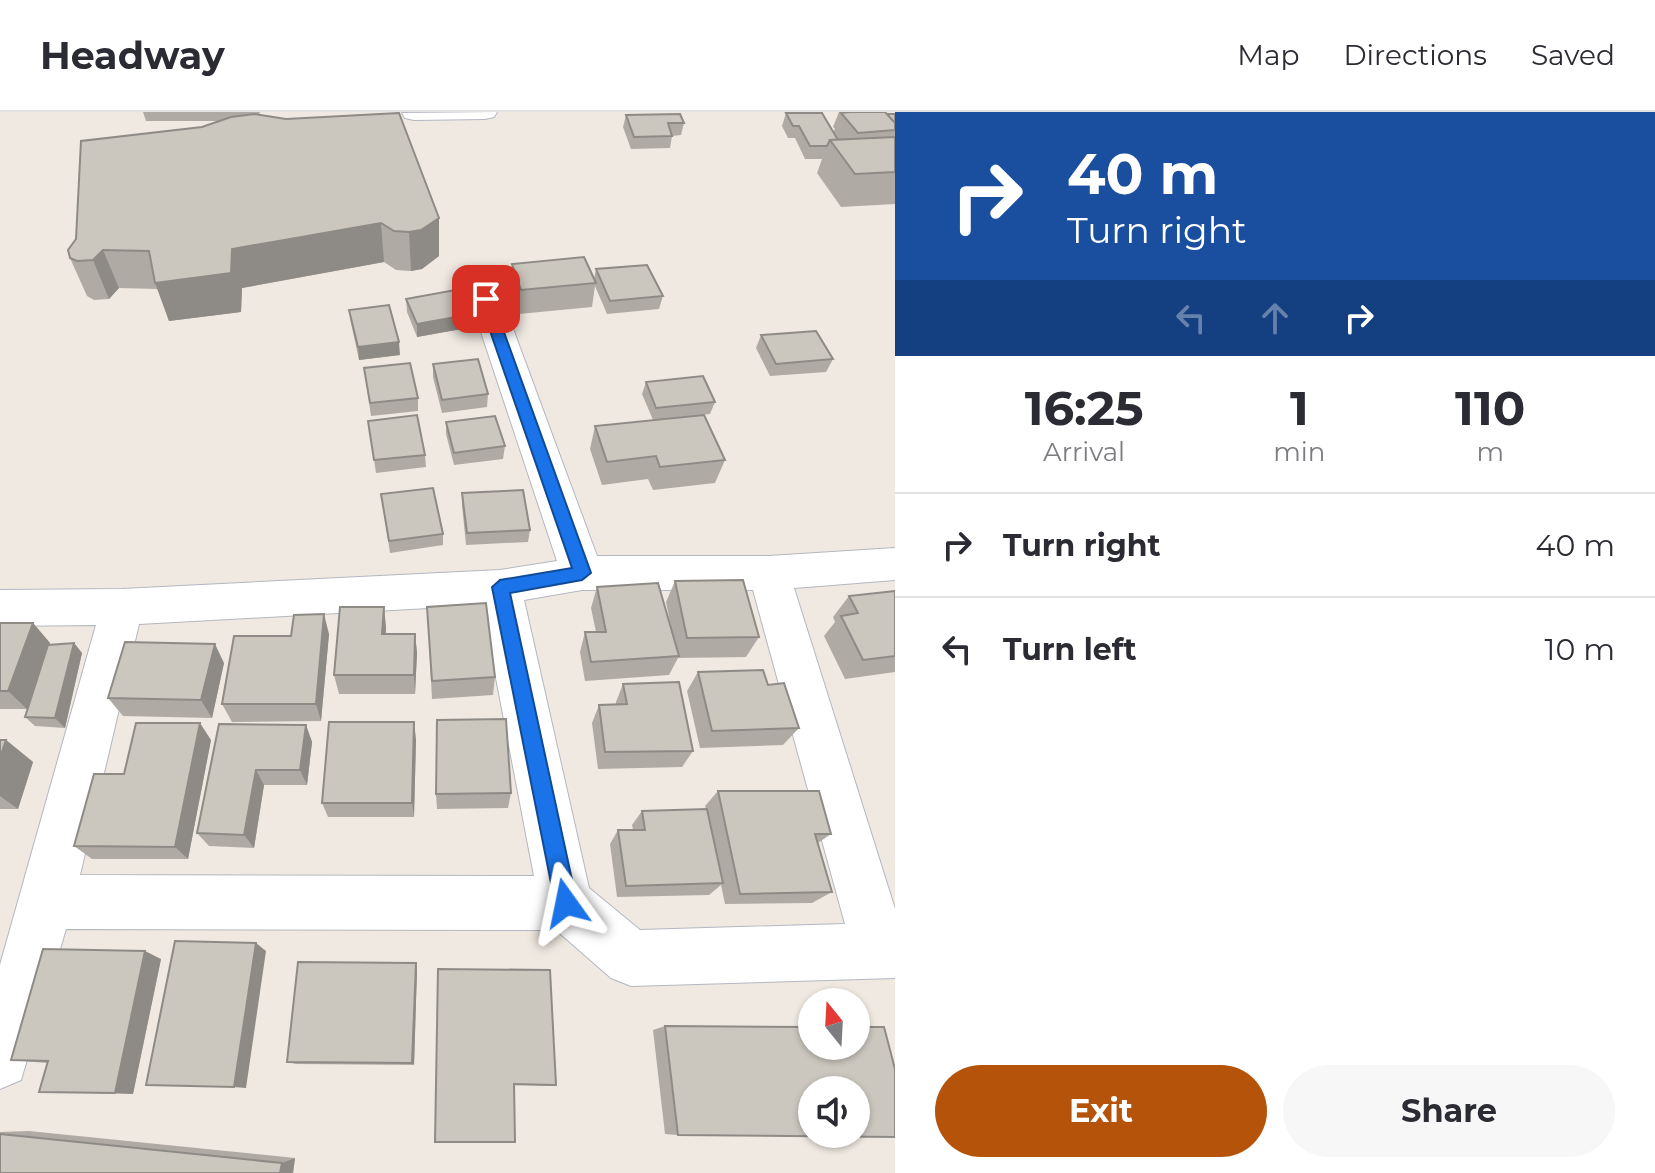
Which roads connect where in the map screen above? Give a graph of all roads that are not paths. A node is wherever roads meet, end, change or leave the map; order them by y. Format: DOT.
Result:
graph roads {
  1 [pos="485,112"];
  2 [pos="414,113"];
  3 [pos="486,299"];
  4 [pos="895,564"];
  5 [pos="582,573"];
  6 [pos="769,573"];
  7 [pos="500,587"];
  8 [pos="122,607"];
  9 [pos="0,608"];
  10 [pos="47,902"];
  11 [pos="566,903"];
  12 [pos="888,950"];
  13 [pos="0,1059"];
  1 -- 2 [label="street"];
  3 -- 5 [label="street"];
  4 -- 6 [label="street"];
  5 -- 6 [label="street"];
  5 -- 7 [label="street"];
  6 -- 12 [label="street"];
  7 -- 8 [label="street"];
  7 -- 11 [label="street"];
  8 -- 9 [label="street"];
  8 -- 10 [label="street"];
  10 -- 11 [label="street"];
  10 -- 13 [label="street"];
  11 -- 12 [label="street"];
}
